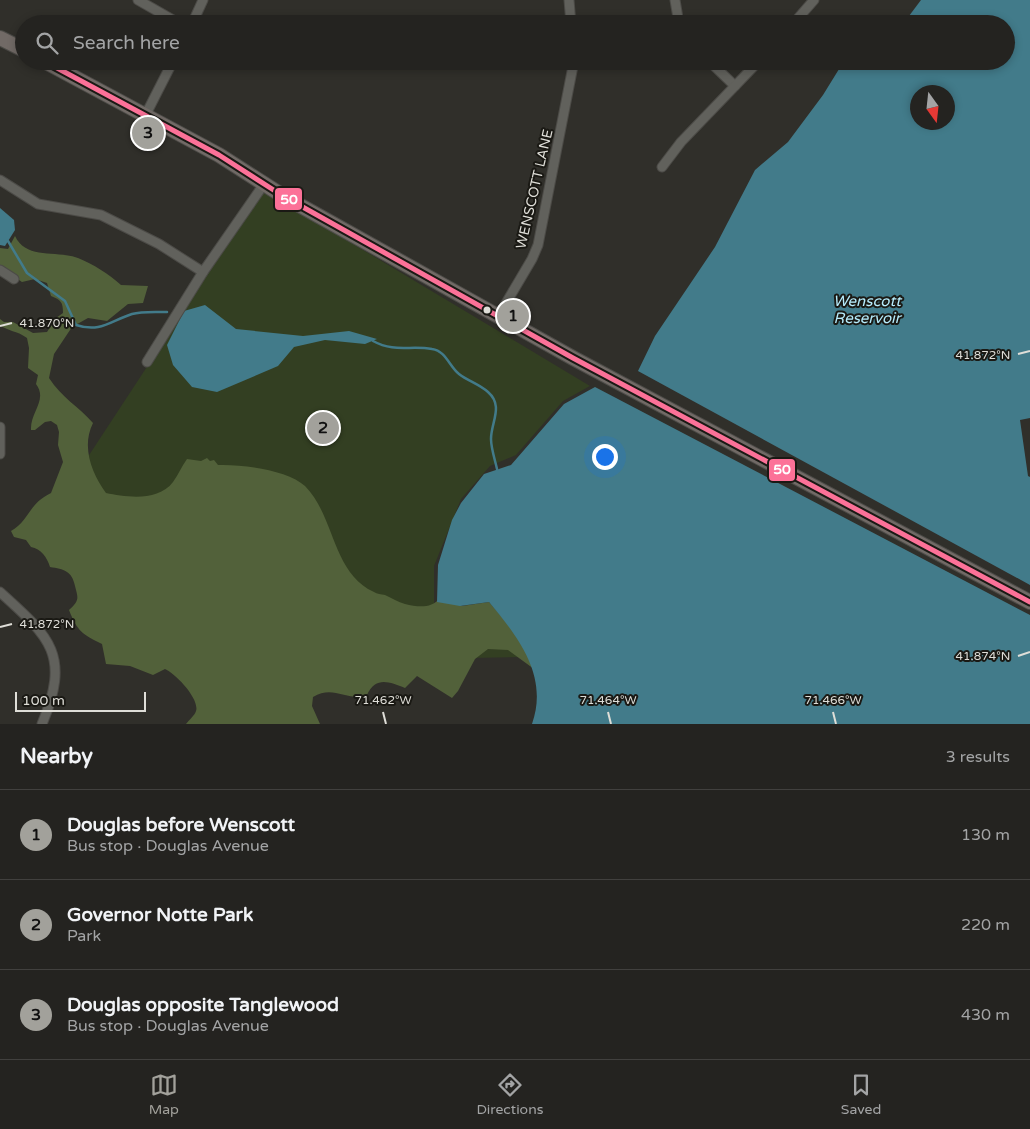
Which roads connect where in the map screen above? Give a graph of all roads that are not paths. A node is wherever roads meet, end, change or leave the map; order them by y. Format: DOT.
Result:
graph roads {
  1 [pos="138,0"];
  2 [pos="203,0"];
  3 [pos="569,0"];
  4 [pos="675,0"];
  5 [pos="814,0"];
  6 [pos="164,15"];
  7 [pos="196,15"];
  8 [pos="570,15"];
  9 [pos="678,15"];
  10 [pos="801,15"];
  11 [pos="0,38"];
  12 [pos="15,46"];
  13 [pos="61,70"];
  14 [pos="168,70"];
  15 [pos="572,70"];
  16 [pos="718,70"];
  17 [pos="750,70"];
  18 [pos="735,86"];
  19 [pos="145,116"];
  20 [pos="662,167"];
  21 [pos="0,180"];
  22 [pos="264,184"];
  23 [pos="0,270"];
  24 [pos="203,272"];
  25 [pos="14,279"];
  26 [pos="499,316"];
  27 [pos="147,362"];
  28 [pos="0,427"];
  29 [pos="0,454"];
  30 [pos="0,592"];
  31 [pos="1030,602"];
  32 [pos="42,724"];
  1 -- 6 [label="street"];
  2 -- 7 [label="street"];
  3 -- 8 [label="street"];
  4 -- 9 [label="street"];
  5 -- 10 [label="street"];
  11 -- 12 [label="main road"];
  13 -- 19 [label="main road"];
  14 -- 19 [label="street"];
  15 -- 26 [label="street, WENSCOTT LANE"];
  16 -- 18 [label="street"];
  17 -- 18 [label="street"];
  18 -- 20 [label="street"];
  19 -- 22 [label="main road"];
  21 -- 24 [label="street"];
  22 -- 24 [label="street"];
  22 -- 26 [label="main road"];
  23 -- 25 [label="street"];
  24 -- 27 [label="street"];
  26 -- 31 [label="main road"];
  28 -- 29 [label="street"];
  30 -- 32 [label="street"];
}
